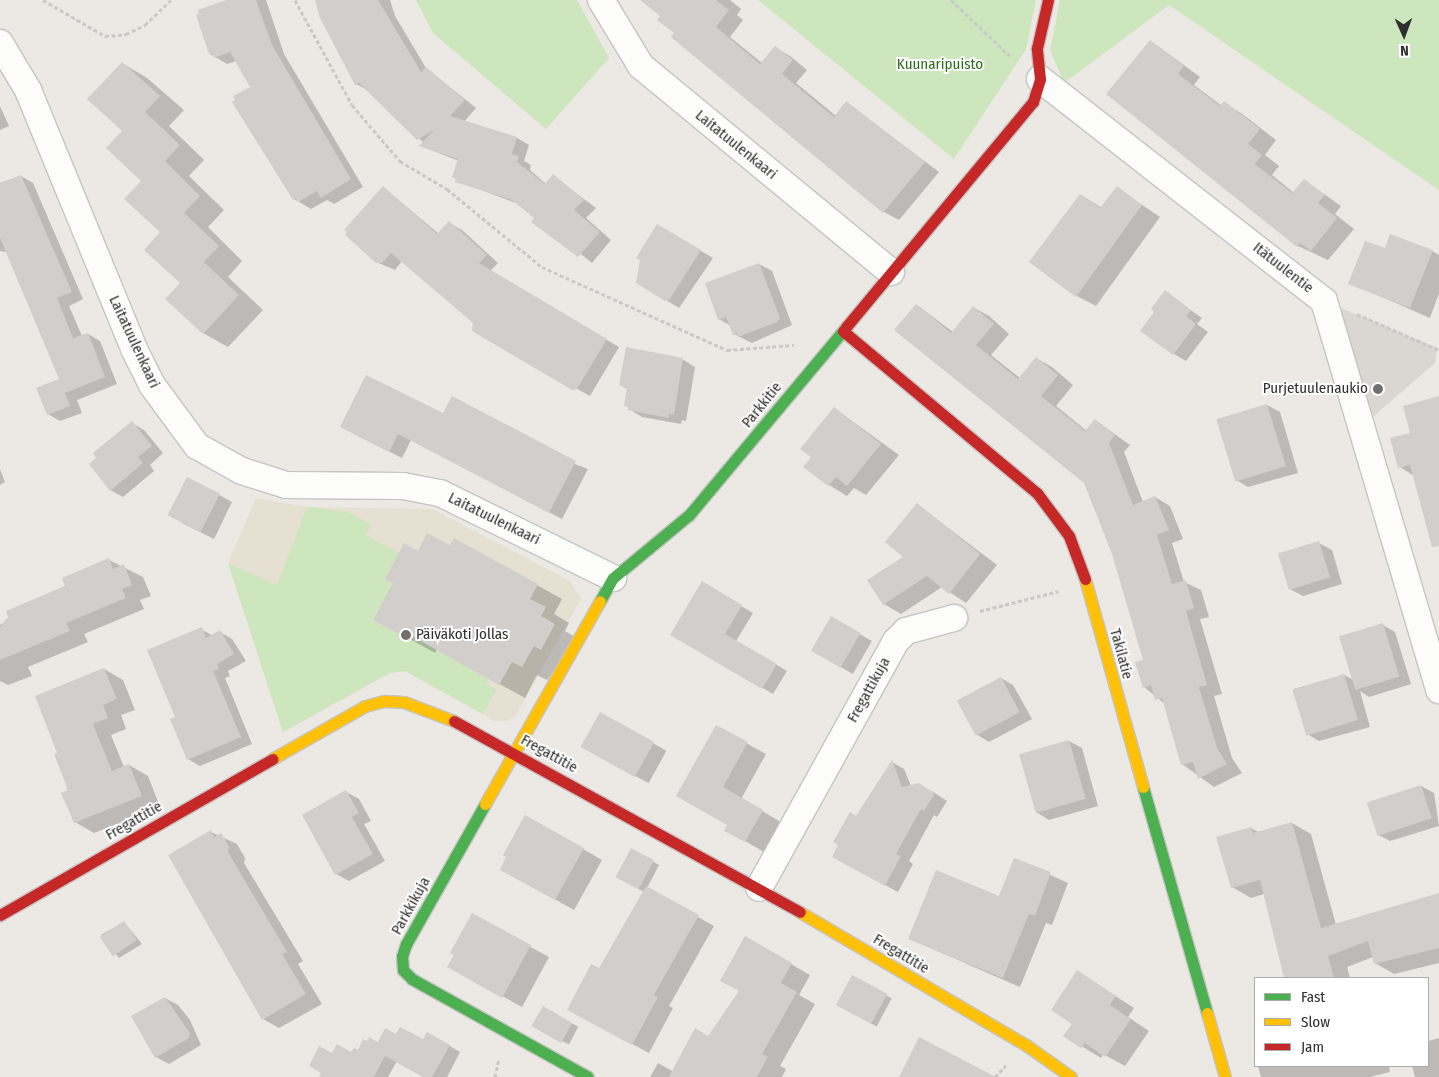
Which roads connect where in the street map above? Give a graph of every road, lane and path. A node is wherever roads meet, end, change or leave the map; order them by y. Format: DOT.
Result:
graph roads {
  1 [pos="42,0"];
  2 [pos="171,0"];
  3 [pos="295,0"];
  4 [pos="601,0"];
  5 [pos="951,0"];
  6 [pos="1048,0"];
  7 [pos="0,42"];
  8 [pos="1040,79"];
  9 [pos="891,272"];
  10 [pos="1324,301"];
  11 [pos="843,331"];
  12 [pos="796,346"];
  13 [pos="1438,347"];
  14 [pos="613,578"];
  15 [pos="1058,591"];
  16 [pos="954,618"];
  17 [pos="1439,690"];
  18 [pos="515,752"];
  19 [pos="759,888"];
  20 [pos="0,915"];
  21 [pos="588,1077"];
  22 [pos="1071,1077"];
  23 [pos="1225,1077"];
  1 -- 2 [label="path"];
  3 -- 12 [label="path"];
  4 -- 9 [label="street, Laitatuulenkaari"];
  5 -- 8 [label="path"];
  6 -- 8 [label="street"];
  7 -- 14 [label="street, Laitatuulenkaari"];
  8 -- 9 [label="street, Parkkitie"];
  8 -- 10 [label="street, Itätuulentie"];
  9 -- 11 [label="street, Parkkitie"];
  10 -- 13 [label="path"];
  10 -- 17 [label="street, Itätuulentie"];
  11 -- 14 [label="street, Parkkitie"];
  11 -- 23 [label="street, Takilatie"];
  14 -- 18 [label="street, Parkkitie"];
  15 -- 16 [label="path"];
  16 -- 19 [label="street, Fregattikuja"];
  18 -- 19 [label="street, Fregattitie"];
  18 -- 20 [label="street, Fregattitie"];
  18 -- 21 [label="street, Parkkikuja"];
  19 -- 22 [label="street, Fregattitie"];
}
